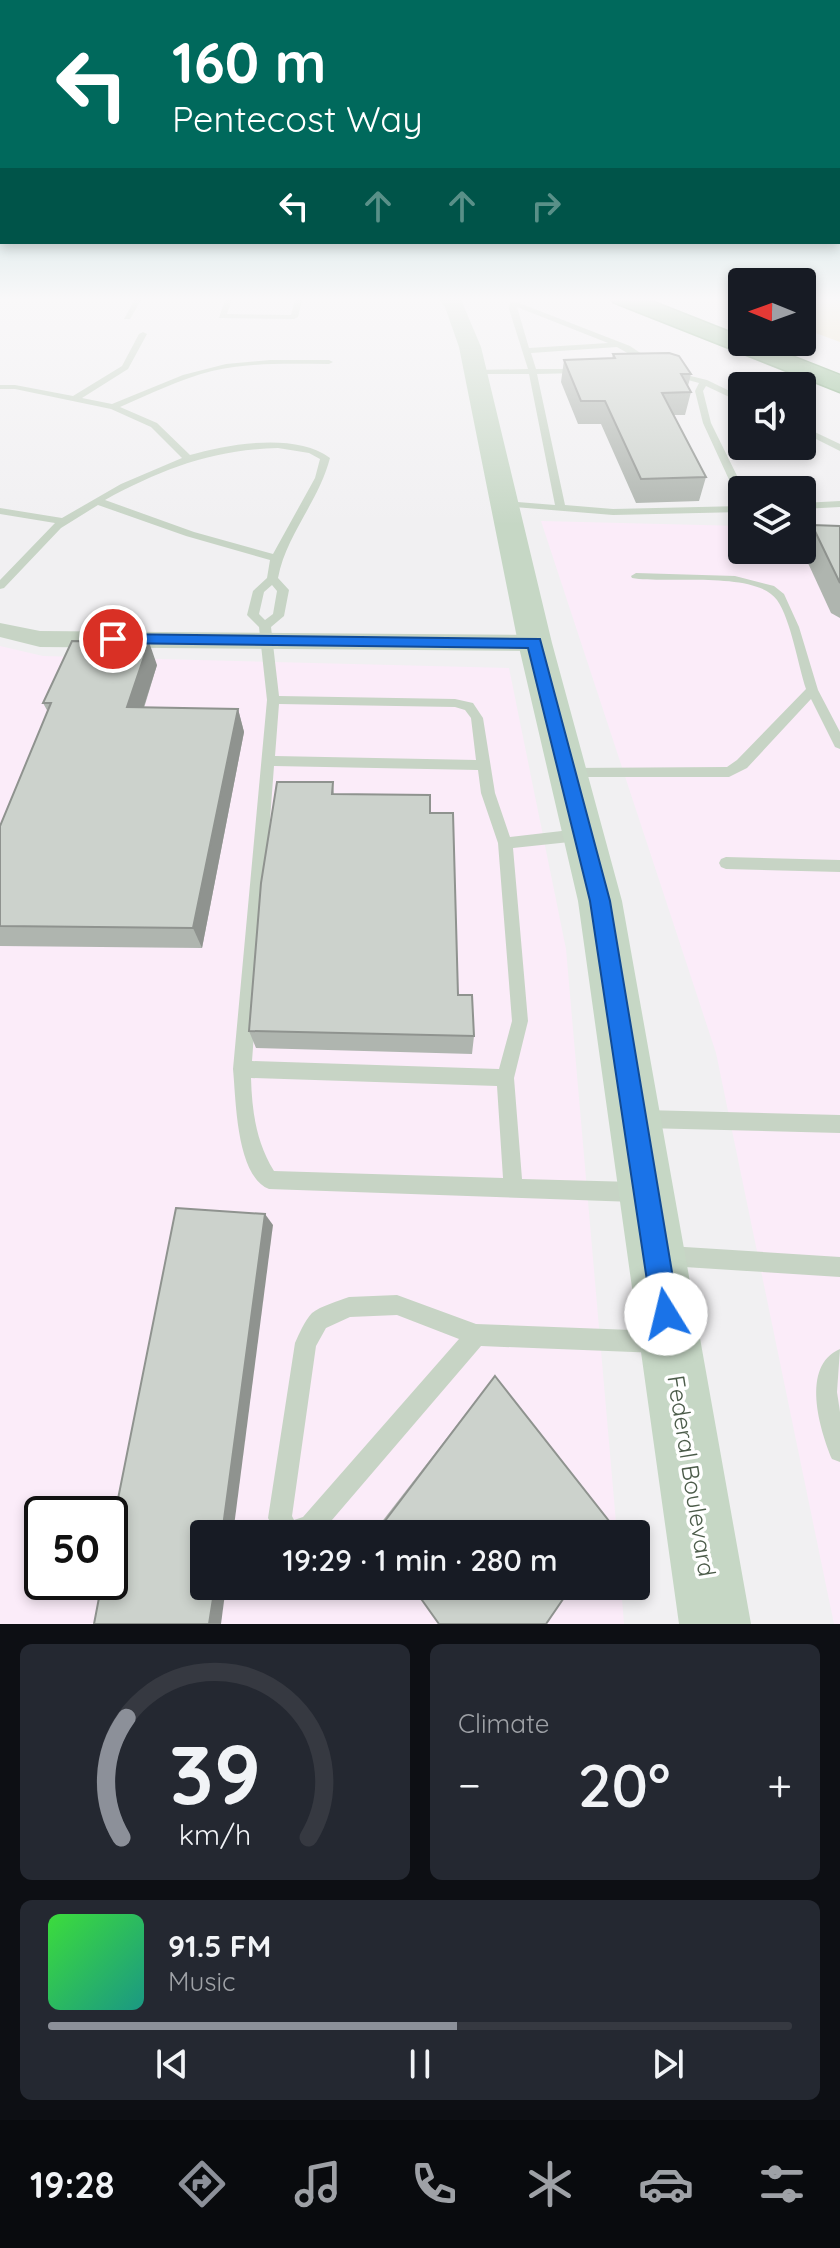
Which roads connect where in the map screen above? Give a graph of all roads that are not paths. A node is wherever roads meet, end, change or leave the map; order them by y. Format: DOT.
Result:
graph roads {
  1 [pos="476,372"];
  2 [pos="116,373"];
  3 [pos="200,373"];
  4 [pos="521,373"];
  5 [pos="533,373"];
  6 [pos="537,373"];
  7 [pos="674,373"];
  8 [pos="816,373"];
  9 [pos="704,382"];
  10 [pos="840,384"];
  11 [pos="0,387"];
  12 [pos="728,393"];
  13 [pos="75,399"];
  14 [pos="113,407"];
  15 [pos="816,436"];
  16 [pos="840,448"];
  17 [pos="188,458"];
  18 [pos="732,476"];
  19 [pos="100,502"];
  20 [pos="505,504"];
  21 [pos="840,504"];
  22 [pos="816,505"];
  23 [pos="560,506"];
  24 [pos="728,509"];
  25 [pos="0,511"];
  26 [pos="63,521"];
  27 [pos="276,558"];
  28 [pos="636,576"];
  29 [pos="272,579"];
  30 [pos="0,586"];
  31 [pos="0,630"];
  32 [pos="265,633"];
  33 [pos="535,643"];
  34 [pos="812,690"];
  35 [pos="273,700"];
  36 [pos="840,744"];
  37 [pos="268,761"];
  38 [pos="484,765"];
  39 [pos="568,773"];
  40 [pos="583,834"];
  41 [pos="505,843"];
  42 [pos="726,863"];
  43 [pos="840,866"];
  44 [pos="242,1069"];
  45 [pos="505,1078"];
  46 [pos="635,1119"];
  47 [pos="840,1124"];
  48 [pos="513,1188"];
  49 [pos="647,1192"];
  50 [pos="656,1255"];
  51 [pos="840,1267"];
  52 [pos="476,1335"];
  53 [pos="670,1343"];
  54 [pos="840,1360"];
  55 [pos="840,1451"];
  56 [pos="715,1624"];
  1 -- 20 [label="main road, Federal Boulevard"];
  2 -- 13 [label="lane"];
  3 -- 14 [label="lane"];
  4 -- 5 [label="lane"];
  5 -- 6 [label="lane"];
  5 -- 23 [label="lane"];
  7 -- 9 [label="lane"];
  8 -- 10 [label="highway"];
  9 -- 12 [label="lane"];
  9 -- 18 [label="lane"];
  11 -- 13 [label="lane"];
  13 -- 14 [label="lane"];
  14 -- 17 [label="lane"];
  15 -- 16 [label="lane"];
  17 -- 19 [label="lane"];
  17 -- 27 [label="lane"];
  19 -- 26 [label="lane"];
  19 -- 27 [label="lane"];
  20 -- 23 [label="lane"];
  20 -- 33 [label="main road, Federal Boulevard"];
  21 -- 22 [label="lane"];
  23 -- 24 [label="lane"];
  25 -- 26 [label="lane"];
  26 -- 30 [label="lane"];
  27 -- 29 [label="lane"];
  28 -- 34 [label="lane"];
  29 -- 32 [label="lane"];
  29 -- 32 [label="lane"];
  31 -- 32 [label="street"];
  32 -- 33 [label="street"];
  32 -- 35 [label="lane"];
  33 -- 39 [label="main road, Federal Boulevard"];
  34 -- 36 [label="lane"];
  34 -- 39 [label="lane"];
  35 -- 37 [label="lane"];
  35 -- 38 [label="lane"];
  37 -- 38 [label="lane"];
  37 -- 44 [label="lane"];
  38 -- 41 [label="lane"];
  39 -- 40 [label="main road, Federal Boulevard"];
  40 -- 41 [label="lane"];
  40 -- 46 [label="main road, Federal Boulevard"];
  41 -- 45 [label="lane"];
  42 -- 43 [label="lane"];
  44 -- 45 [label="lane"];
  44 -- 48 [label="lane"];
  45 -- 48 [label="lane"];
  46 -- 47 [label="lane"];
  46 -- 49 [label="main road, Federal Boulevard"];
  48 -- 49 [label="lane"];
  49 -- 50 [label="main road, Federal Boulevard"];
  50 -- 51 [label="lane"];
  50 -- 53 [label="main road, Federal Boulevard"];
  52 -- 52 [label="lane"];
  52 -- 53 [label="lane"];
  53 -- 56 [label="main road, Federal Boulevard"];
  54 -- 55 [label="lane"];
}
